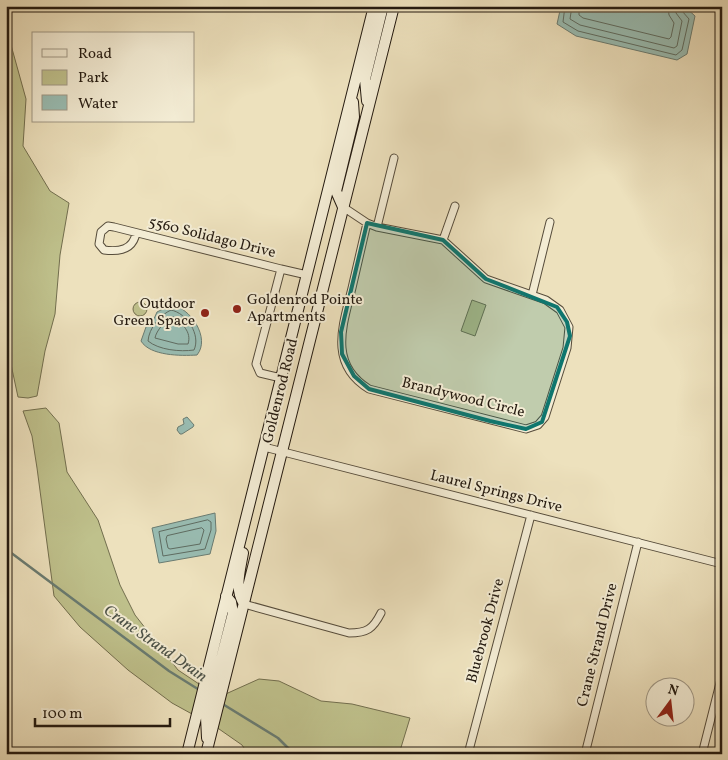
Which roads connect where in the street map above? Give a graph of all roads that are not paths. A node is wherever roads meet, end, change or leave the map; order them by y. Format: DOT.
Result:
graph roads {
  1 [pos="374,6"];
  2 [pos="383,6"];
  3 [pos="394,6"];
  4 [pos="352,94"];
  5 [pos="368,112"];
  6 [pos="394,158"];
  7 [pos="455,206"];
  8 [pos="343,207"];
  9 [pos="550,222"];
  10 [pos="367,223"];
  11 [pos="377,226"];
  12 [pos="136,233"];
  13 [pos="443,240"];
  14 [pos="282,268"];
  15 [pos="307,275"];
  16 [pos="532,295"];
  17 [pos="281,378"];
  18 [pos="264,447"];
  19 [pos="281,452"];
  20 [pos="256,478"];
  21 [pos="531,515"];
  22 [pos="638,542"];
  23 [pos="722,564"];
  24 [pos="244,604"];
  25 [pos="381,613"];
  26 [pos="218,668"];
  27 [pos="722,675"];
  28 [pos="207,712"];
  29 [pos="207,750"];
  30 [pos="187,754"];
  31 [pos="468,754"];
  32 [pos="585,754"];
  33 [pos="702,754"];
  1 -- 4 [label="main road, Goldenrod Road"];
  2 -- 5 [label="main road"];
  3 -- 5 [label="main road, Goldenrod Road"];
  4 -- 8 [label="main road"];
  4 -- 15 [label="main road, Goldenrod Road"];
  5 -- 8 [label="main road, Goldenrod Road"];
  6 -- 11 [label="street"];
  7 -- 13 [label="street"];
  8 -- 10 [label="street"];
  8 -- 19 [label="main road, Goldenrod Road"];
  9 -- 16 [label="street"];
  10 -- 11 [label="street"];
  10 -- 16 [label="street, Brandywood Circle"];
  11 -- 13 [label="street"];
  12 -- 12 [label="street, 5560 Solidago Drive"];
  12 -- 14 [label="street, 5560 Solidago Drive"];
  13 -- 16 [label="street, Brandywood Circle"];
  14 -- 15 [label="street, 5560 Solidago Drive"];
  14 -- 17 [label="street, 5560 Solidago Drive"];
  15 -- 17 [label="main road, Goldenrod Road"];
  17 -- 18 [label="main road, Goldenrod Road"];
  18 -- 19 [label="street, Laurel Springs Drive"];
  18 -- 20 [label="main road, Goldenrod Road"];
  19 -- 21 [label="street, Laurel Springs Drive"];
  19 -- 24 [label="main road, Goldenrod Road"];
  20 -- 24 [label="main road"];
  20 -- 26 [label="main road, Goldenrod Road"];
  21 -- 22 [label="street, Laurel Springs Drive"];
  21 -- 31 [label="street, Bluebrook Drive"];
  22 -- 23 [label="street, Laurel Springs Drive"];
  22 -- 32 [label="street, Crane Strand Drive"];
  24 -- 25 [label="street"];
  24 -- 26 [label="main road, Goldenrod Road"];
  26 -- 28 [label="main road, Goldenrod Road"];
  26 -- 28 [label="main road, Goldenrod Road"];
  27 -- 33 [label="street"];
  28 -- 29 [label="main road, Goldenrod Road"];
  28 -- 30 [label="main road, Goldenrod Road"];
}
